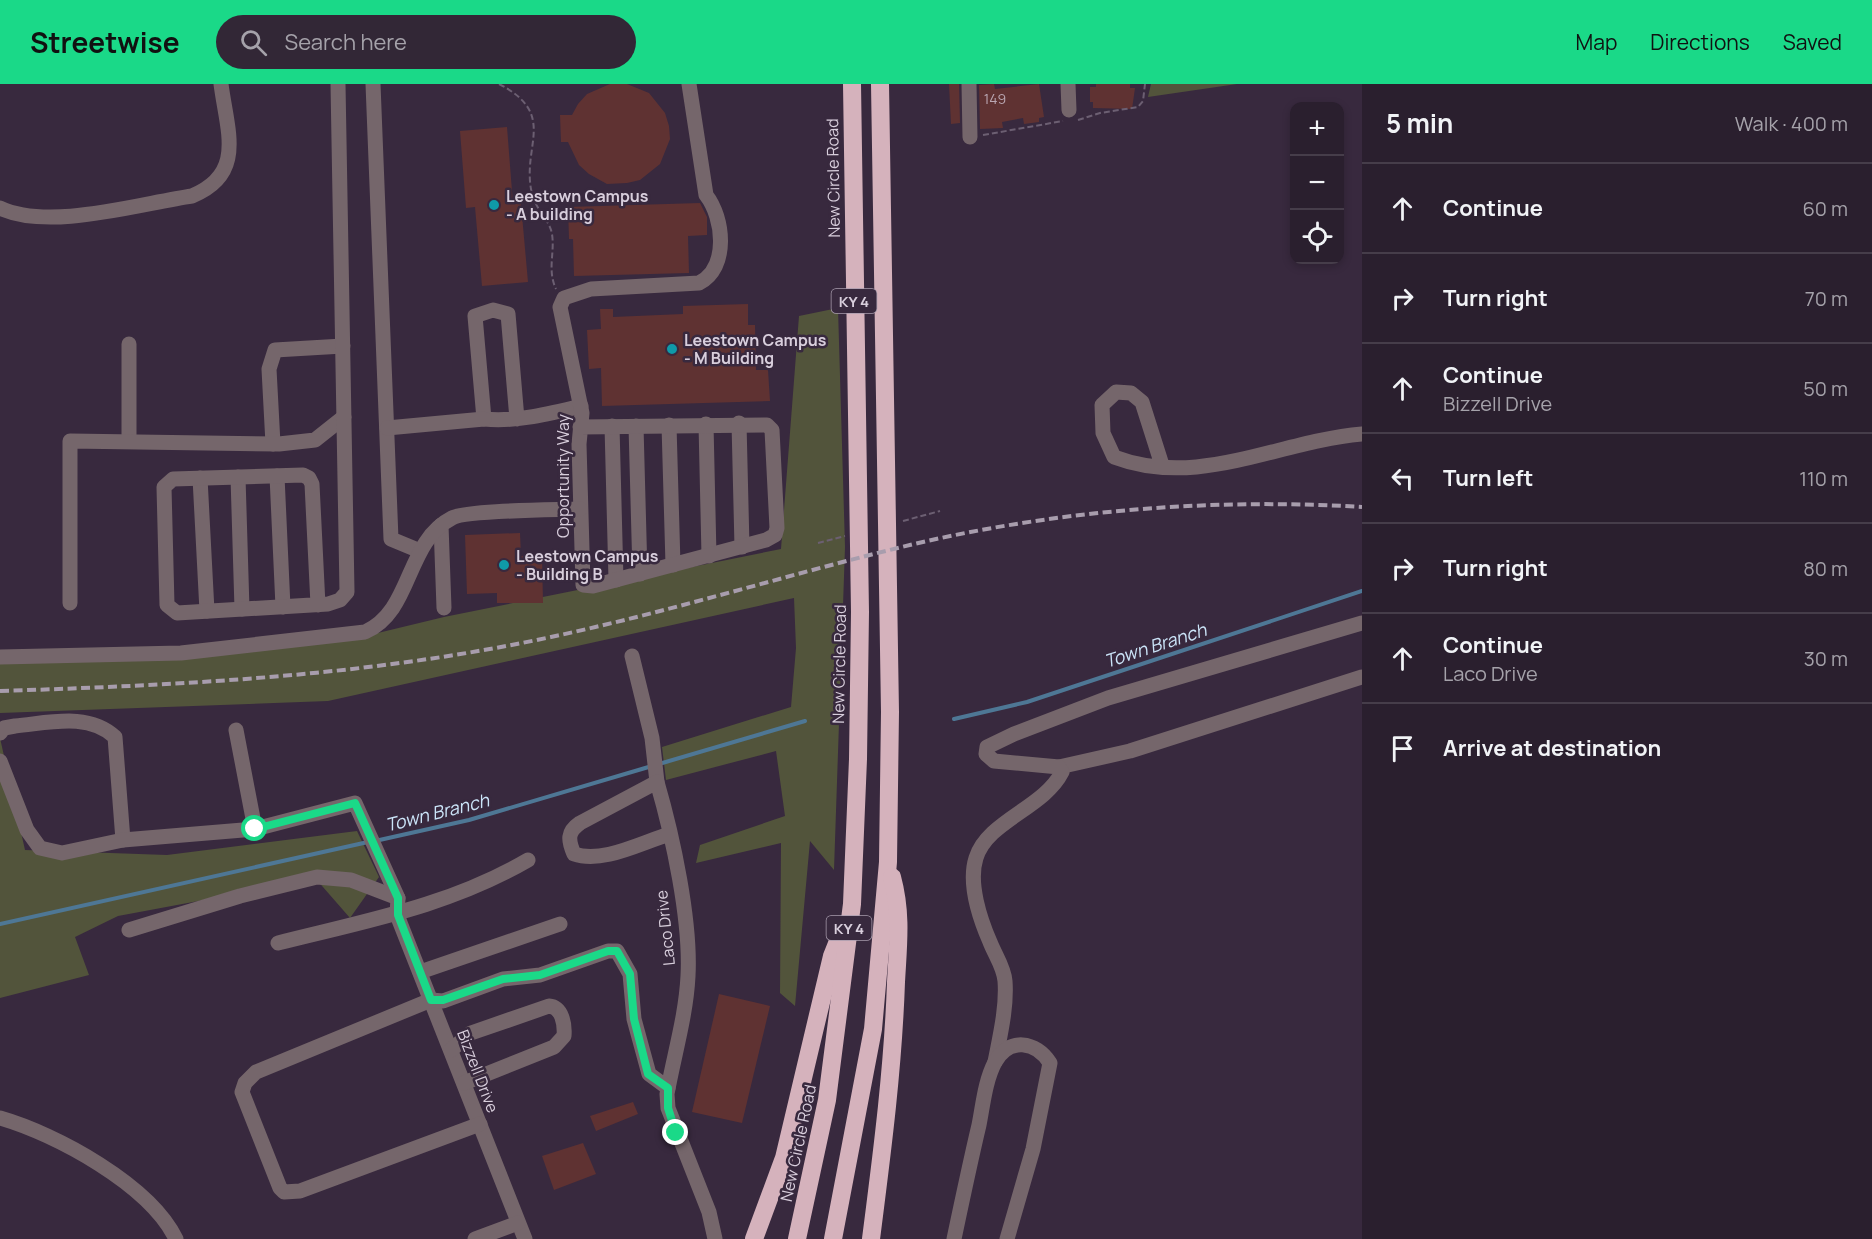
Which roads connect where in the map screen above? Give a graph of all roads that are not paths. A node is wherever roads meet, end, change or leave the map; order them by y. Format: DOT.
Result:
graph roads {
  1 [pos="221,84"];
  2 [pos="338,84"];
  3 [pos="372,84"];
  4 [pos="689,84"];
  5 [pos="852,84"];
  6 [pos="880,84"];
  7 [pos="969,84"];
  8 [pos="1068,84"];
  9 [pos="1068,110"];
  10 [pos="970,136"];
  11 [pos="0,208"];
  12 [pos="129,344"];
  13 [pos="343,346"];
  14 [pos="581,406"];
  15 [pos="344,417"];
  16 [pos="484,419"];
  17 [pos="517,419"];
  18 [pos="739,423"];
  19 [pos="706,424"];
  20 [pos="669,425"];
  21 [pos="612,426"];
  22 [pos="636,426"];
  23 [pos="580,427"];
  24 [pos="387,428"];
  25 [pos="1362,434"];
  26 [pos="129,440"];
  27 [pos="273,444"];
  28 [pos="1162,465"];
  29 [pos="277,476"];
  30 [pos="238,477"];
  31 [pos="200,478"];
  32 [pos="580,509"];
  33 [pos="441,525"];
  34 [pos="742,547"];
  35 [pos="420,551"];
  36 [pos="709,555"];
  37 [pos="673,565"];
  38 [pos="640,574"];
  39 [pos="616,580"];
  40 [pos="70,603"];
  41 [pos="318,605"];
  42 [pos="282,607"];
  43 [pos="444,608"];
  44 [pos="242,609"];
  45 [pos="207,611"];
  46 [pos="1362,623"];
  47 [pos="632,656"];
  48 [pos="0,657"];
  49 [pos="1362,677"];
  50 [pos="236,730"];
  51 [pos="0,733"];
  52 [pos="0,761"];
  53 [pos="1059,767"];
  54 [pos="657,777"];
  55 [pos="669,827"];
  56 [pos="255,829"];
  57 [pos="123,840"];
  58 [pos="528,860"];
  59 [pos="888,862"];
  60 [pos="398,898"];
  61 [pos="852,904"];
  62 [pos="398,915"];
  63 [pos="560,924"];
  64 [pos="129,930"];
  65 [pos="278,943"];
  66 [pos="420,972"];
  67 [pos="431,1000"];
  68 [pos="451,1050"];
  69 [pos="995,1062"];
  70 [pos="464,1083"];
  71 [pos="668,1088"];
  72 [pos="0,1118"];
  73 [pos="480,1124"];
  74 [pos="518,1223"];
  75 [pos="176,1239"];
  76 [pos="475,1239"];
  77 [pos="525,1239"];
  78 [pos="715,1239"];
  79 [pos="754,1239"];
  80 [pos="797,1239"];
  81 [pos="832,1239"];
  82 [pos="871,1239"];
  83 [pos="954,1239"];
  84 [pos="1007,1239"];
  1 -- 11 [label="street"];
  2 -- 13 [label="street"];
  3 -- 24 [label="street"];
  4 -- 14 [label="street, Opportunity Way"];
  5 -- 61 [label="highway, New Circle Road / KY 4"];
  6 -- 59 [label="highway, KY 4"];
  7 -- 10 [label="street"];
  8 -- 9 [label="street"];
  12 -- 26 [label="street"];
  13 -- 15 [label="street"];
  13 -- 27 [label="street"];
  14 -- 17 [label="street"];
  14 -- 23 [label="street, Opportunity Way"];
  15 -- 27 [label="street"];
  15 -- 41 [label="street"];
  16 -- 17 [label="street"];
  16 -- 17 [label="street"];
  16 -- 24 [label="street"];
  18 -- 19 [label="street"];
  18 -- 34 [label="street"];
  18 -- 34 [label="street"];
  19 -- 20 [label="street"];
  19 -- 36 [label="street"];
  20 -- 22 [label="street"];
  20 -- 37 [label="street"];
  21 -- 22 [label="street"];
  21 -- 23 [label="street"];
  21 -- 39 [label="street"];
  22 -- 38 [label="street"];
  23 -- 32 [label="street, Opportunity Way"];
  24 -- 35 [label="street"];
  25 -- 28 [label="street"];
  26 -- 27 [label="street"];
  26 -- 40 [label="street"];
  28 -- 28 [label="street"];
  29 -- 30 [label="street"];
  29 -- 41 [label="street"];
  29 -- 42 [label="street"];
  30 -- 31 [label="street"];
  30 -- 44 [label="street"];
  31 -- 45 [label="street"];
  31 -- 45 [label="street"];
  32 -- 33 [label="street"];
  32 -- 39 [label="street, Opportunity Way"];
  33 -- 35 [label="street"];
  33 -- 43 [label="street"];
  34 -- 36 [label="street"];
  35 -- 48 [label="street"];
  36 -- 37 [label="street"];
  37 -- 38 [label="street"];
  38 -- 39 [label="street"];
  41 -- 42 [label="street"];
  42 -- 44 [label="street"];
  44 -- 45 [label="street"];
  46 -- 53 [label="street"];
  47 -- 54 [label="street, Laco Drive"];
  49 -- 53 [label="street"];
  50 -- 56 [label="street"];
  51 -- 57 [label="street"];
  52 -- 57 [label="street"];
  53 -- 69 [label="street"];
  54 -- 55 [label="street, Laco Drive"];
  54 -- 55 [label="street"];
  55 -- 71 [label="street, Laco Drive"];
  56 -- 57 [label="street"];
  56 -- 60 [label="street"];
  58 -- 62 [label="street"];
  59 -- 81 [label="highway, KY 4"];
  59 -- 82 [label="highway"];
  60 -- 62 [label="street"];
  60 -- 64 [label="street"];
  61 -- 79 [label="highway"];
  61 -- 80 [label="highway, New Circle Road / KY 4"];
  62 -- 65 [label="street"];
  62 -- 66 [label="street, Bizzell Drive"];
  63 -- 66 [label="street"];
  66 -- 67 [label="street, Bizzell Drive"];
  67 -- 68 [label="street, Bizzell Drive"];
  67 -- 71 [label="street"];
  67 -- 73 [label="street"];
  68 -- 70 [label="street, Bizzell Drive"];
  68 -- 70 [label="street"];
  69 -- 83 [label="street"];
  69 -- 84 [label="street"];
  70 -- 73 [label="street, Bizzell Drive"];
  71 -- 78 [label="street, Laco Drive"];
  72 -- 75 [label="street"];
  73 -- 74 [label="street, Bizzell Drive"];
  74 -- 76 [label="street"];
  74 -- 77 [label="street, Bizzell Drive"];
}
